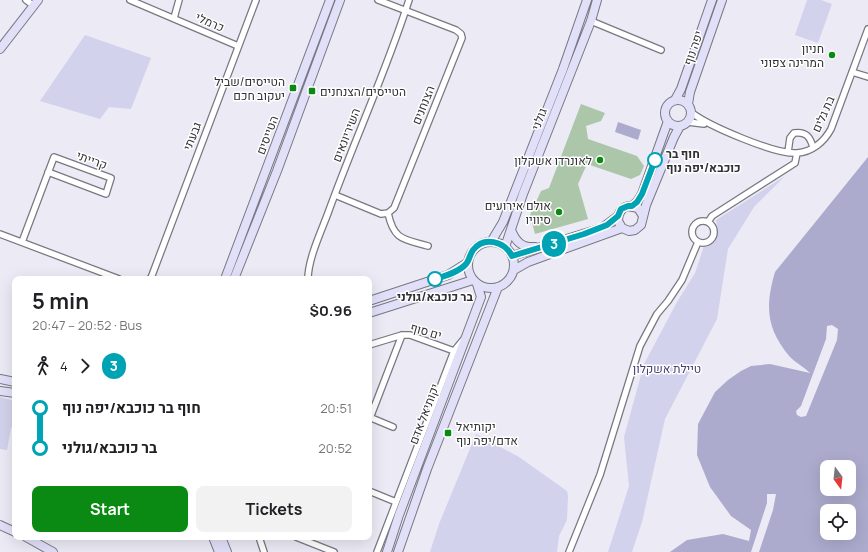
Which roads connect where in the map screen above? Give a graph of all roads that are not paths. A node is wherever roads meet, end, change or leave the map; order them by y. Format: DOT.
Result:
graph roads {
  1 [pos="26,0"];
  2 [pos="130,0"];
  3 [pos="179,0"];
  4 [pos="256,0"];
  5 [pos="330,0"];
  6 [pos="340,0"];
  7 [pos="378,0"];
  8 [pos="409,0"];
  9 [pos="587,0"];
  10 [pos="597,0"];
  11 [pos="712,0"];
  12 [pos="722,0"];
  13 [pos="36,3"];
  14 [pos="405,11"];
  15 [pos="174,18"];
  16 [pos="591,21"];
  17 [pos="868,28"];
  18 [pos="238,46"];
  19 [pos="0,49"];
  20 [pos="661,50"];
  21 [pos="852,72"];
  22 [pos="868,77"];
  23 [pos="675,100"];
  24 [pos="688,104"];
  25 [pos="692,114"];
  26 [pos="668,121"];
  27 [pos="688,122"];
  28 [pos="710,125"];
  29 [pos="680,126"];
  30 [pos="814,148"];
  31 [pos="788,152"];
  32 [pos="797,153"];
  33 [pos="48,172"];
  34 [pos="335,195"];
  35 [pos="632,206"];
  36 [pos="388,213"];
  37 [pos="618,216"];
  38 [pos="643,216"];
  39 [pos="708,222"];
  40 [pos="622,228"];
  41 [pos="511,230"];
  42 [pos="0,234"];
  43 [pos="22,242"];
  44 [pos="491,242"];
  45 [pos="698,242"];
  46 [pos="428,246"];
  47 [pos="548,246"];
  48 [pos="505,247"];
  49 [pos="512,256"];
  50 [pos="467,263"];
  51 [pos="514,270"];
  52 [pos="111,276"];
  53 [pos="152,276"];
  54 [pos="226,276"];
  55 [pos="235,276"];
  56 [pos="308,276"];
  57 [pos="475,282"];
  58 [pos="498,287"];
  59 [pos="372,300"];
  60 [pos="372,312"];
  61 [pos="468,333"];
  62 [pos="402,335"];
  63 [pos="372,344"];
  64 [pos="454,351"];
  65 [pos="0,380"];
  66 [pos="12,382"];
  67 [pos="0,391"];
  68 [pos="12,393"];
  69 [pos="372,413"];
  70 [pos="372,419"];
  71 [pos="393,427"];
  72 [pos="372,492"];
  73 [pos="396,502"];
  74 [pos="0,525"];
  75 [pos="12,531"];
  76 [pos="32,540"];
  77 [pos="214,540"];
  78 [pos="222,540"];
  79 [pos="260,540"];
  80 [pos="302,540"];
  81 [pos="324,550"];
  82 [pos="54,552"];
  83 [pos="219,552"];
  84 [pos="227,552"];
  85 [pos="264,552"];
  86 [pos="334,552"];
  87 [pos="378,552"];
  88 [pos="387,552"];
  89 [pos="398,552"];
  90 [pos="569,552"];
  1 -- 13 [label="street"];
  2 -- 15 [label="street, כרמלי"];
  3 -- 15 [label="street"];
  4 -- 18 [label="street, גבעתי"];
  5 -- 54 [label="main road, הטייסים"];
  6 -- 55 [label="main road, הטייסים"];
  7 -- 14 [label="street, הצנחנים"];
  8 -- 14 [label="street, השיריונאים"];
  9 -- 44 [label="main road, גולני"];
  10 -- 16 [label="main road, גולני"];
  11 -- 23 [label="main road, יפה נוף"];
  12 -- 24 [label="main road, יפה נוף"];
  13 -- 19 [label="main road"];
  14 -- 34 [label="street, השיריונאים"];
  14 -- 36 [label="street, הצנחנים"];
  15 -- 18 [label="street, כרמלי"];
  16 -- 20 [label="street"];
  16 -- 41 [label="main road, גולני"];
  17 -- 21 [label="street, בת גלים"];
  18 -- 53 [label="street, גבעתי"];
  21 -- 22 [label="street"];
  21 -- 30 [label="street, בת גלים"];
  23 -- 24 [label="main road"];
  23 -- 26 [label="main road"];
  24 -- 25 [label="main road"];
  25 -- 27 [label="main road"];
  25 -- 28 [label="street, בת גלים"];
  26 -- 29 [label="main road"];
  26 -- 35 [label="main road"];
  27 -- 28 [label="street, בת גלים"];
  27 -- 29 [label="main road"];
  28 -- 31 [label="street, בת גלים"];
  29 -- 38 [label="main road"];
  30 -- 31 [label="street"];
  30 -- 32 [label="street, בת גלים"];
  31 -- 32 [label="street, בת גלים"];
  32 -- 39 [label="street"];
  33 -- 33 [label="street, קרייתי"];
  33 -- 43 [label="street, קרייתי"];
  34 -- 36 [label="street"];
  34 -- 56 [label="street, השיריונאים"];
  35 -- 37 [label="main road"];
  35 -- 38 [label="main road"];
  36 -- 46 [label="street"];
  37 -- 40 [label="main road"];
  37 -- 47 [label="main road"];
  38 -- 40 [label="main road"];
  39 -- 45 [label="street"];
  39 -- 45 [label="street"];
  40 -- 51 [label="main road"];
  41 -- 47 [label="main road"];
  41 -- 48 [label="main road, גולני"];
  42 -- 43 [label="street"];
  43 -- 52 [label="street"];
  44 -- 48 [label="main road"];
  44 -- 50 [label="main road"];
  45 -- 90 [label="street"];
  47 -- 49 [label="main road"];
  48 -- 49 [label="main road"];
  49 -- 51 [label="main road"];
  50 -- 57 [label="main road"];
  50 -- 59 [label="main road"];
  51 -- 58 [label="main road"];
  57 -- 58 [label="main road"];
  57 -- 60 [label="main road"];
  57 -- 61 [label="main road, יקותיאל אדם"];
  58 -- 89 [label="main road, יקותיאל אדם"];
  61 -- 64 [label="street"];
  61 -- 88 [label="main road, יקותיאל אדם"];
  62 -- 63 [label="street, ים סוף"];
  62 -- 64 [label="street, ים סוף"];
  62 -- 69 [label="street"];
  64 -- 73 [label="street"];
  65 -- 66 [label="main road"];
  67 -- 68 [label="main road"];
  70 -- 71 [label="street"];
  72 -- 73 [label="street"];
  73 -- 87 [label="street"];
  74 -- 75 [label="main road"];
  76 -- 82 [label="main road"];
  77 -- 83 [label="main road"];
  78 -- 84 [label="main road"];
  79 -- 85 [label="street"];
  80 -- 81 [label="street"];
  81 -- 86 [label="street"];
}
